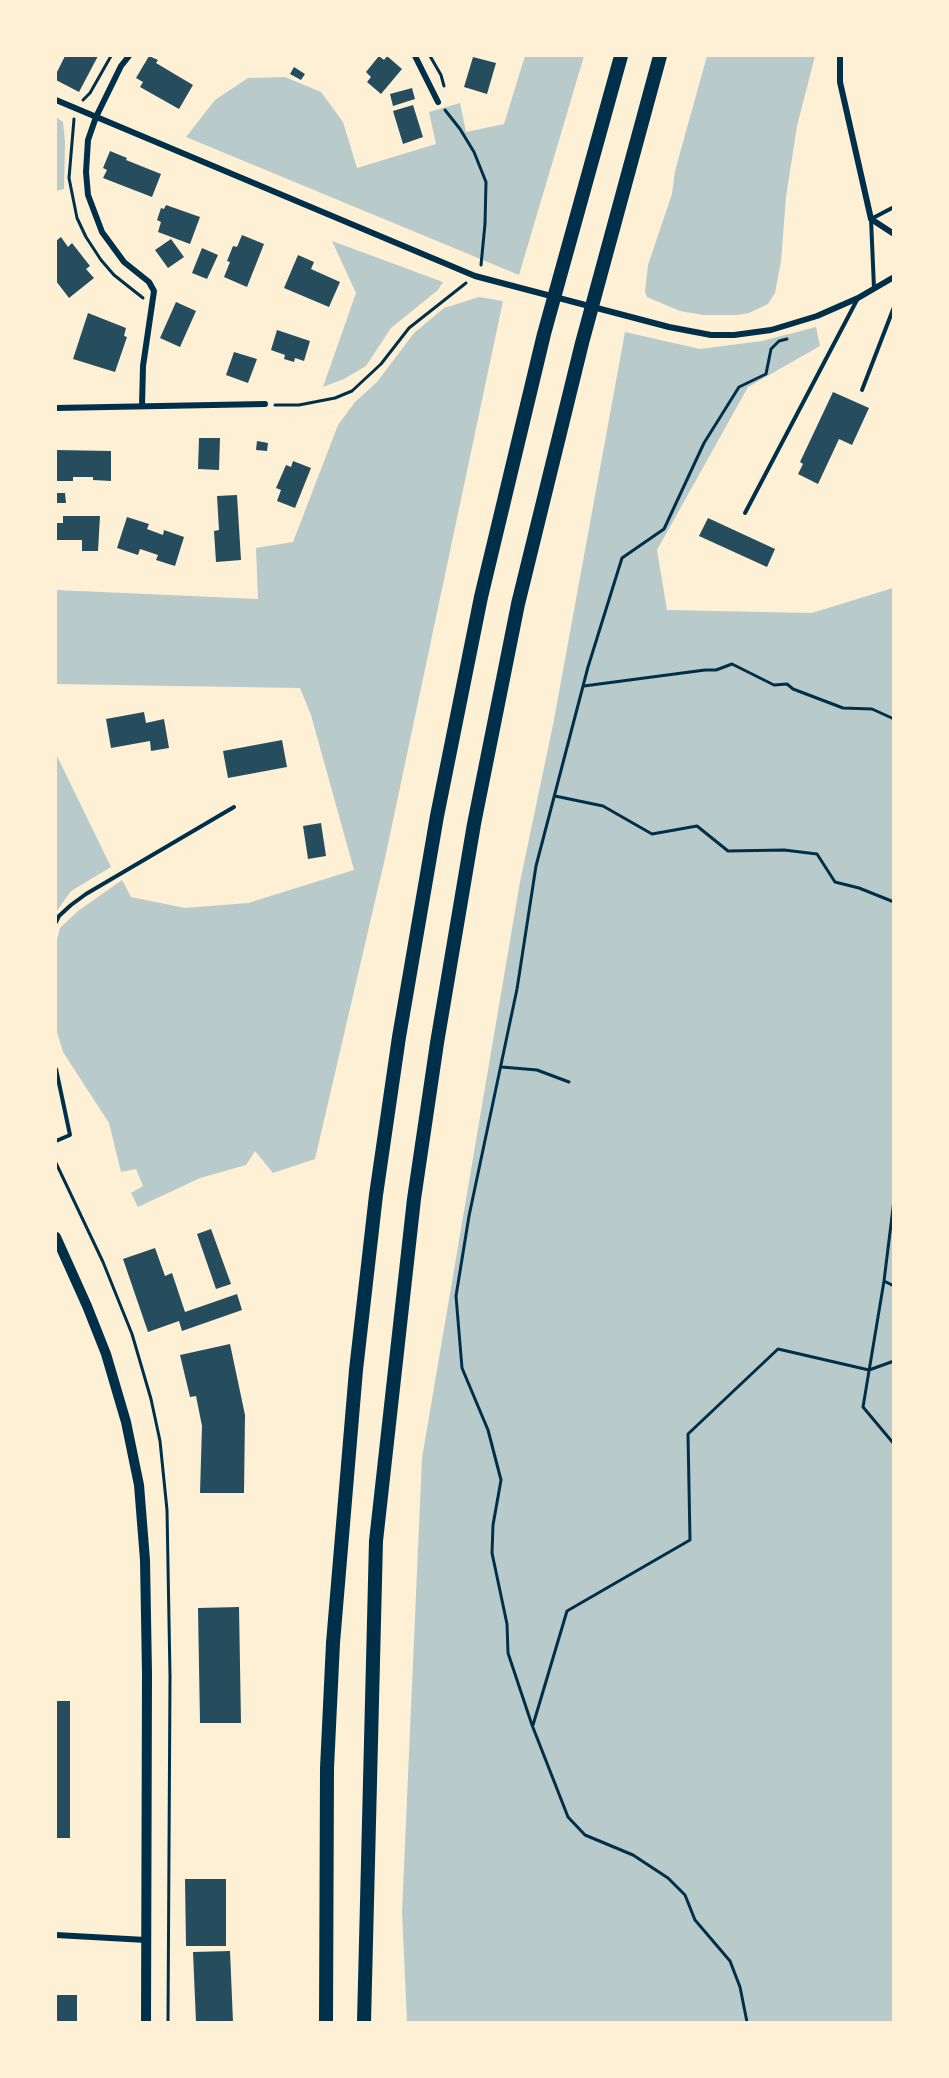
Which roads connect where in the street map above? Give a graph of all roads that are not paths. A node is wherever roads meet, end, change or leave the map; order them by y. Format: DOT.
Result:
graph roads {
  1 [pos="129,56"];
  2 [pos="415,56"];
  3 [pos="621,56"];
  4 [pos="660,56"];
  5 [pos="840,56"];
  6 [pos="56,100"];
  7 [pos="438,102"];
  8 [pos="96,117"];
  9 [pos="894,207"];
  10 [pos="871,219"];
  11 [pos="894,234"];
  12 [pos="894,278"];
  13 [pos="874,288"];
  14 [pos="858,298"];
  15 [pos="894,307"];
  16 [pos="862,390"];
  17 [pos="265,404"];
  18 [pos="142,406"];
  19 [pos="56,408"];
  20 [pos="745,513"];
  21 [pos="234,807"];
  22 [pos="56,922"];
  23 [pos="56,1070"];
  24 [pos="56,1141"];
  25 [pos="56,1237"];
  26 [pos="56,1935"];
  27 [pos="146,1940"];
  28 [pos="146,2022"];
  29 [pos="326,2022"];
  30 [pos="364,2022"];
  1 -- 8 [label="street"];
  2 -- 7 [label="street"];
  3 -- 29 [label="highway"];
  4 -- 30 [label="highway"];
  5 -- 10 [label="street"];
  6 -- 8 [label="street"];
  8 -- 14 [label="street"];
  8 -- 18 [label="street"];
  9 -- 10 [label="lane"];
  10 -- 11 [label="street"];
  10 -- 13 [label="lane"];
  12 -- 13 [label="street"];
  13 -- 14 [label="street"];
  14 -- 20 [label="lane"];
  15 -- 16 [label="lane"];
  17 -- 18 [label="street"];
  18 -- 19 [label="street"];
  21 -- 22 [label="lane"];
  23 -- 24 [label="lane"];
  25 -- 27 [label="main road"];
  26 -- 27 [label="street"];
  27 -- 28 [label="main road"];
}
